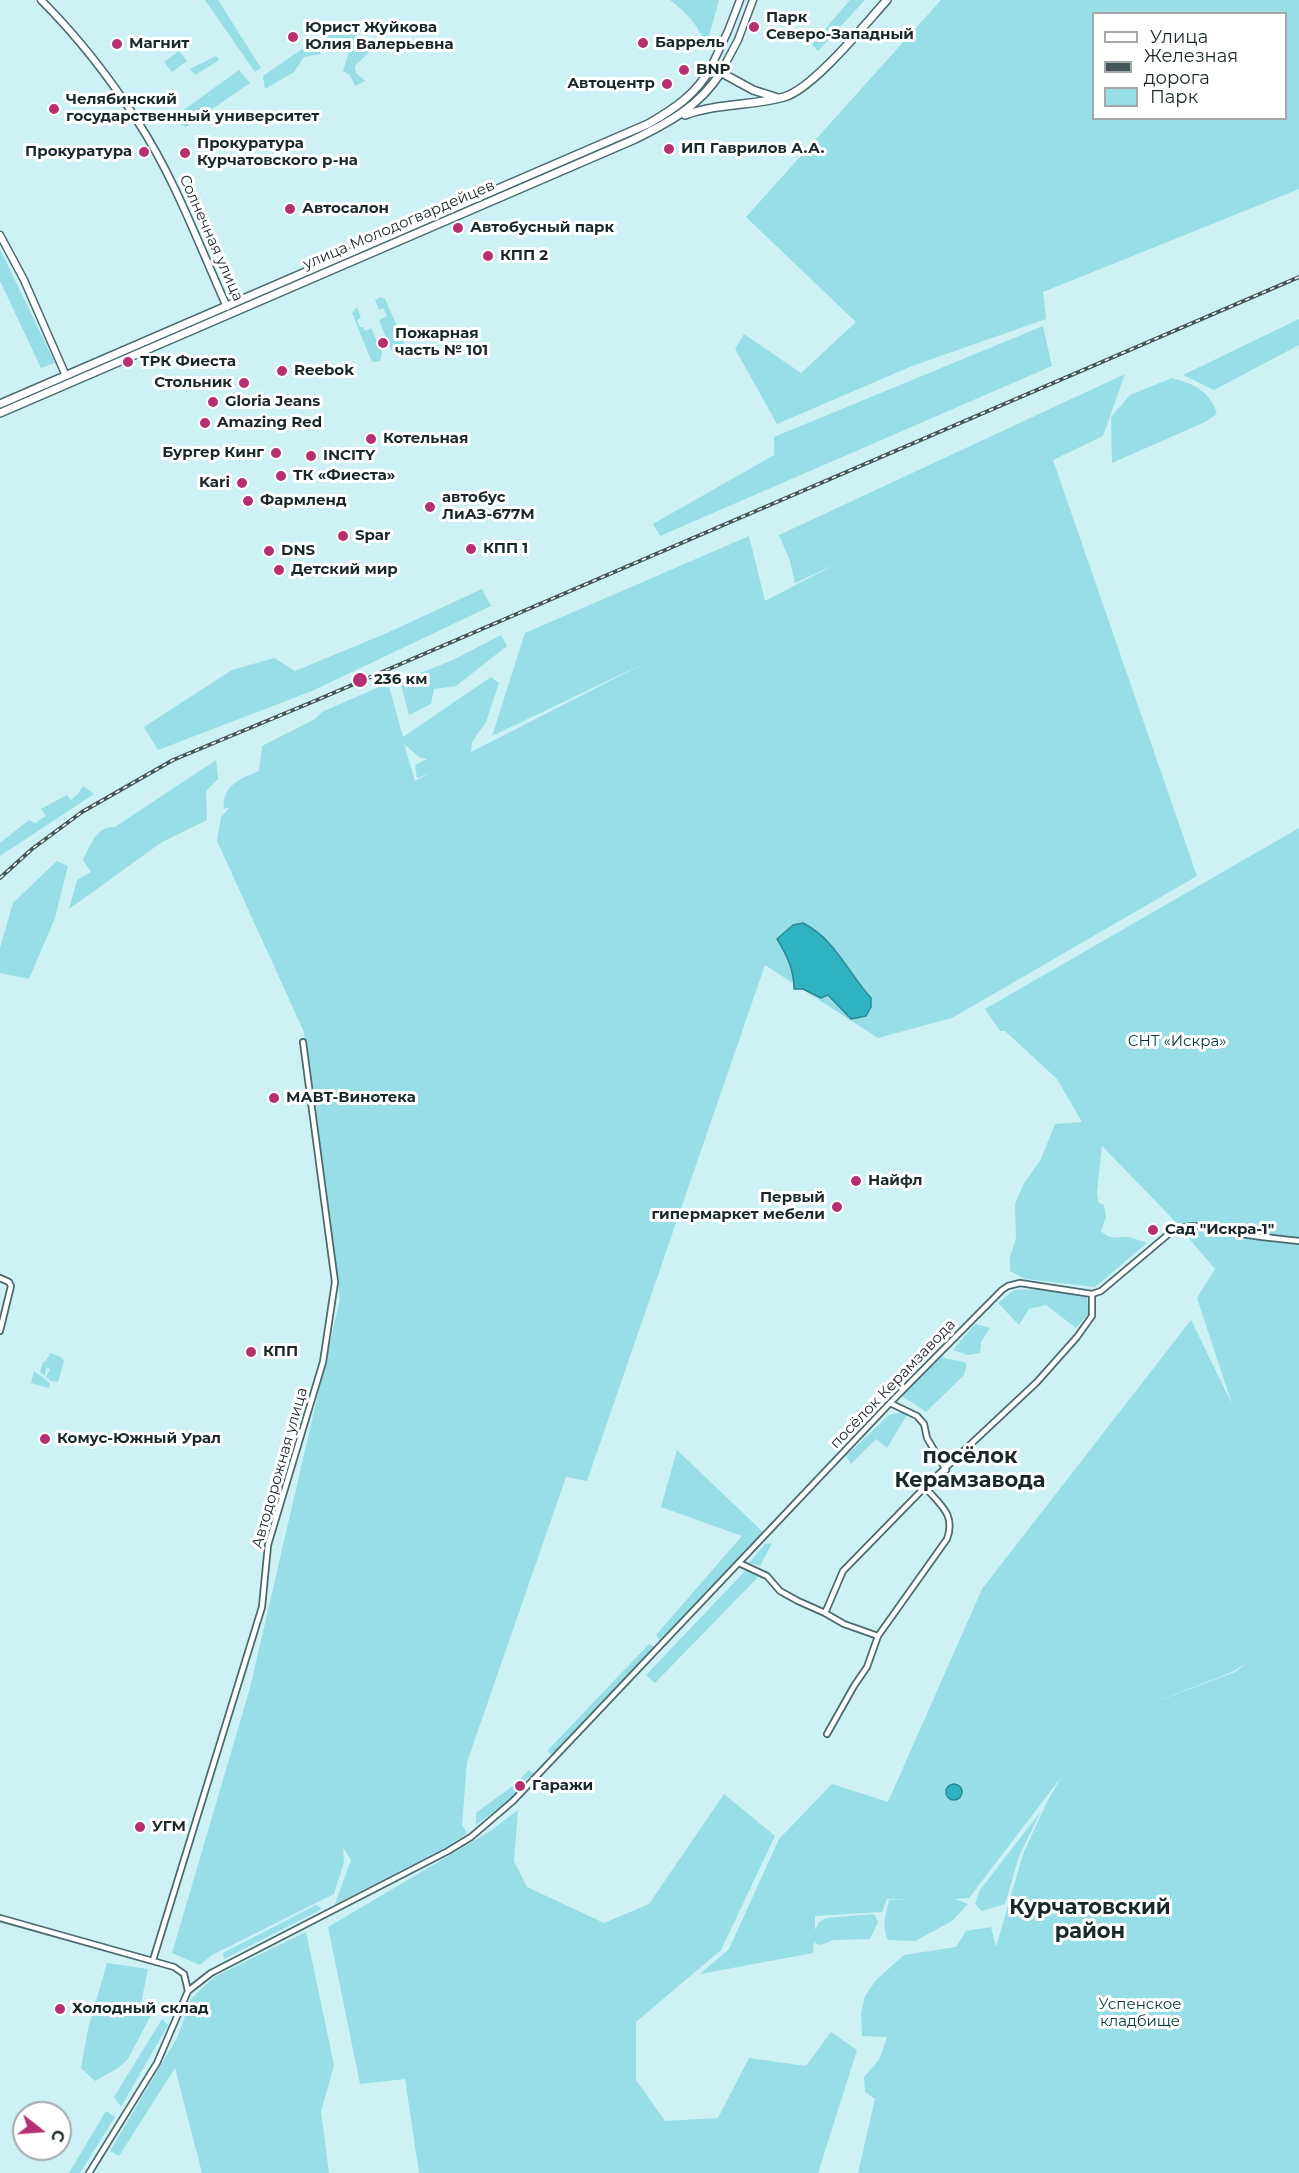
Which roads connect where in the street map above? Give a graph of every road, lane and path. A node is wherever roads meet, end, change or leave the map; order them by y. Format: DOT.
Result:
graph roads {
  1 [pos="41,0"];
  2 [pos="740,0"];
  3 [pos="753,0"];
  4 [pos="887,0"];
  5 [pos="711,67"];
  6 [pos="721,72"];
  7 [pos="778,98"];
  8 [pos="674,119"];
  9 [pos="455,212"];
  10 [pos="0,235"];
  11 [pos="229,310"];
  12 [pos="66,376"];
  13 [pos="69,384"];
  14 [pos="41,391"];
  15 [pos="0,404"];
  16 [pos="0,413"];
  17 [pos="303,1042"];
  18 [pos="1299,1241"];
  19 [pos="0,1278"];
  20 [pos="1092,1294"];
  21 [pos="0,1331"];
  22 [pos="890,1402"];
  23 [pos="946,1470"];
  24 [pos="925,1488"];
  25 [pos="739,1563"];
  26 [pos="825,1613"];
  27 [pos="878,1636"];
  28 [pos="827,1734"];
  29 [pos="0,1918"];
  30 [pos="153,1960"];
  31 [pos="188,1991"];
  32 [pos="89,2173"];
  1 -- 11 [label="street, Солнечная улица"];
  2 -- 5 [label="street, улица Молодогвардейцев"];
  3 -- 6 [label="street, улица Молодогвардейцев"];
  4 -- 7 [label="main road"];
  5 -- 6 [label="main road"];
  5 -- 9 [label="main road, улица Молодогвардейцев"];
  6 -- 7 [label="main road"];
  6 -- 8 [label="main road, улица Молодогвардейцев"];
  7 -- 8 [label="main road"];
  8 -- 9 [label="main road, улица Молодогвардейцев"];
  9 -- 11 [label="main road, улица Молодогвардейцев"];
  10 -- 12 [label="street"];
  11 -- 12 [label="main road, улица Молодогвардейцев"];
  11 -- 13 [label="main road, улица Молодогвардейцев"];
  12 -- 13 [label="main road"];
  12 -- 14 [label="main road, улица Молодогвардейцев"];
  13 -- 14 [label="main road, улица Молодогвардейцев"];
  14 -- 15 [label="main road, улица Молодогвардейцев"];
  14 -- 16 [label="main road, улица Молодогвардейцев"];
  17 -- 30 [label="street, Автодорожная улица"];
  18 -- 20 [label="street"];
  19 -- 21 [label="street"];
  20 -- 22 [label="street, посёлок Керамзавода"];
  20 -- 23 [label="street"];
  22 -- 23 [label="street"];
  22 -- 25 [label="street, посёлок Керамзавода"];
  23 -- 24 [label="street"];
  24 -- 26 [label="street"];
  24 -- 27 [label="street"];
  25 -- 26 [label="street"];
  25 -- 31 [label="street"];
  26 -- 27 [label="street"];
  27 -- 28 [label="street"];
  29 -- 30 [label="street"];
  30 -- 31 [label="street"];
  31 -- 32 [label="street"];
}
